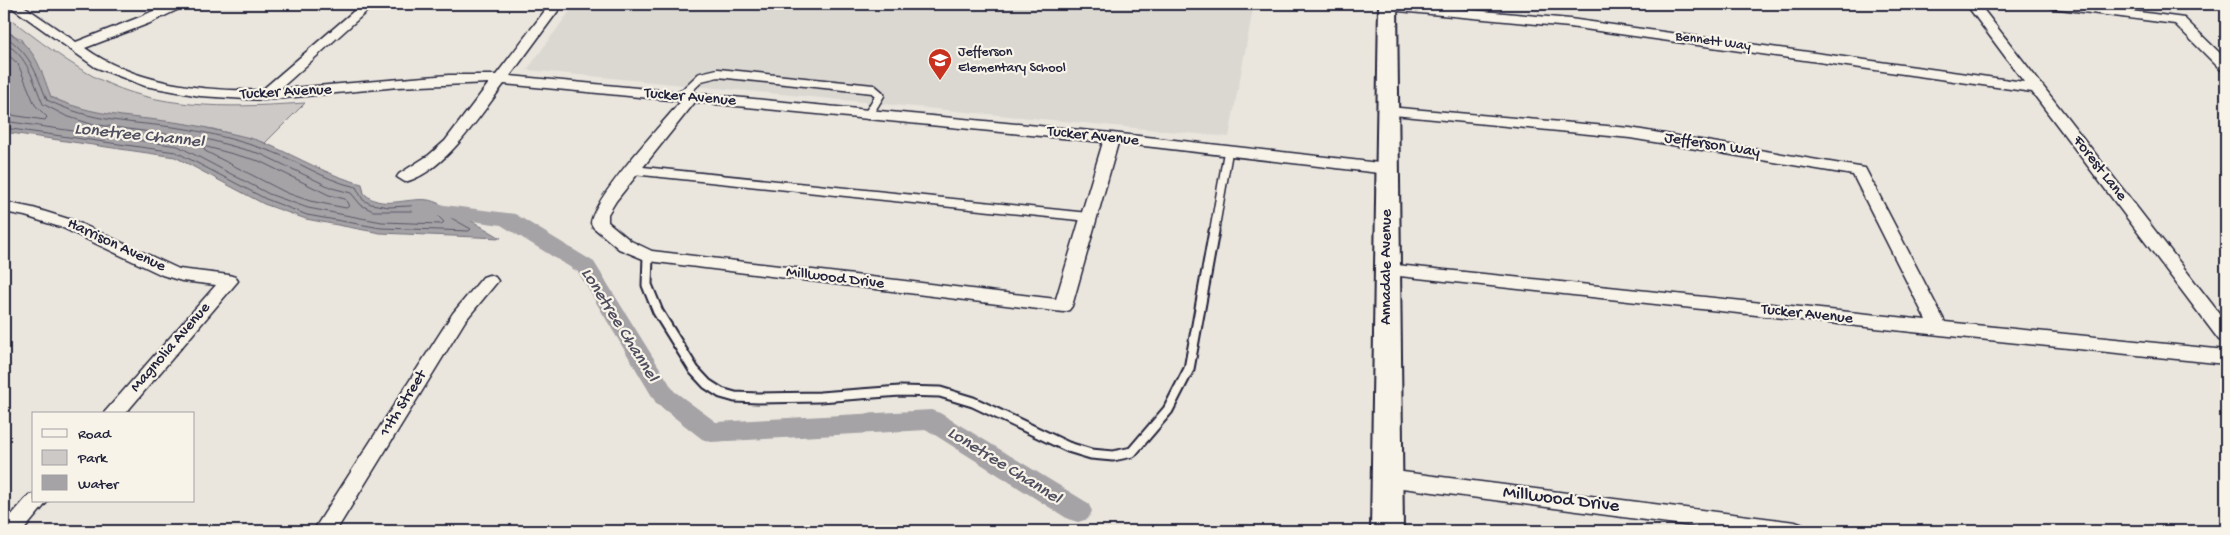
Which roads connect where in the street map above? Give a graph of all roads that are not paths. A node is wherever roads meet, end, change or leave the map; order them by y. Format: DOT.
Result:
graph roads {
  1 [pos="13,4"];
  2 [pos="178,4"];
  3 [pos="368,4"];
  4 [pos="557,4"];
  5 [pos="1972,4"];
  6 [pos="2052,4"];
  7 [pos="1388,5"];
  8 [pos="1514,10"];
  9 [pos="75,47"];
  10 [pos="2226,67"];
  11 [pos="500,79"];
  12 [pos="2037,88"];
  13 [pos="264,96"];
  14 [pos="686,98"];
  15 [pos="1388,111"];
  16 [pos="868,115"];
  17 [pos="1112,138"];
  18 [pos="1228,152"];
  19 [pos="1388,169"];
  20 [pos="633,170"];
  21 [pos="404,177"];
  22 [pos="4,207"];
  23 [pos="1088,217"];
  24 [pos="648,256"];
  25 [pos="1387,270"];
  26 [pos="229,281"];
  27 [pos="489,281"];
  28 [pos="1940,329"];
  29 [pos="2226,335"];
  30 [pos="2226,357"];
  31 [pos="115,412"];
  32 [pos="1387,478"];
  33 [pos="36,502"];
  34 [pos="1693,524"];
  35 [pos="8,528"];
  36 [pos="324,531"];
  37 [pos="1386,531"];
  38 [pos="1795,531"];
  1 -- 9 [label="street, Tucker Avenue"];
  2 -- 9 [label="street"];
  3 -- 13 [label="street"];
  4 -- 11 [label="street"];
  5 -- 12 [label="street, Forest Lane"];
  6 -- 10 [label="street"];
  7 -- 8 [label="street, Bennett Way"];
  7 -- 15 [label="street, Annadale Avenue"];
  8 -- 12 [label="street, Bennett Way"];
  9 -- 13 [label="street, Tucker Avenue"];
  11 -- 13 [label="street, Tucker Avenue"];
  11 -- 14 [label="street, Tucker Avenue"];
  11 -- 21 [label="street"];
  12 -- 29 [label="street, Forest Lane"];
  14 -- 16 [label="street, Tucker Avenue"];
  14 -- 16 [label="lane"];
  14 -- 20 [label="street, Millwood Drive"];
  15 -- 19 [label="street, Annadale Avenue"];
  15 -- 28 [label="street, Jefferson Way"];
  16 -- 17 [label="street, Tucker Avenue"];
  17 -- 18 [label="street, Tucker Avenue"];
  17 -- 23 [label="street, Millwood Drive"];
  18 -- 19 [label="street, Tucker Avenue"];
  18 -- 24 [label="lane"];
  19 -- 25 [label="street, Annadale Avenue"];
  20 -- 23 [label="lane"];
  20 -- 24 [label="street, Millwood Drive"];
  22 -- 26 [label="street, Harrison Avenue"];
  23 -- 24 [label="street, Millwood Drive"];
  25 -- 28 [label="street, Tucker Avenue"];
  25 -- 32 [label="street, Annadale Avenue"];
  26 -- 31 [label="street, Magnolia Avenue"];
  27 -- 36 [label="street, 11th Street"];
  28 -- 30 [label="street, Tucker Avenue"];
  32 -- 34 [label="street, Millwood Drive"];
  32 -- 37 [label="street, Annadale Avenue"];
  33 -- 35 [label="street"];
  34 -- 38 [label="street, Millwood Drive"];
}
